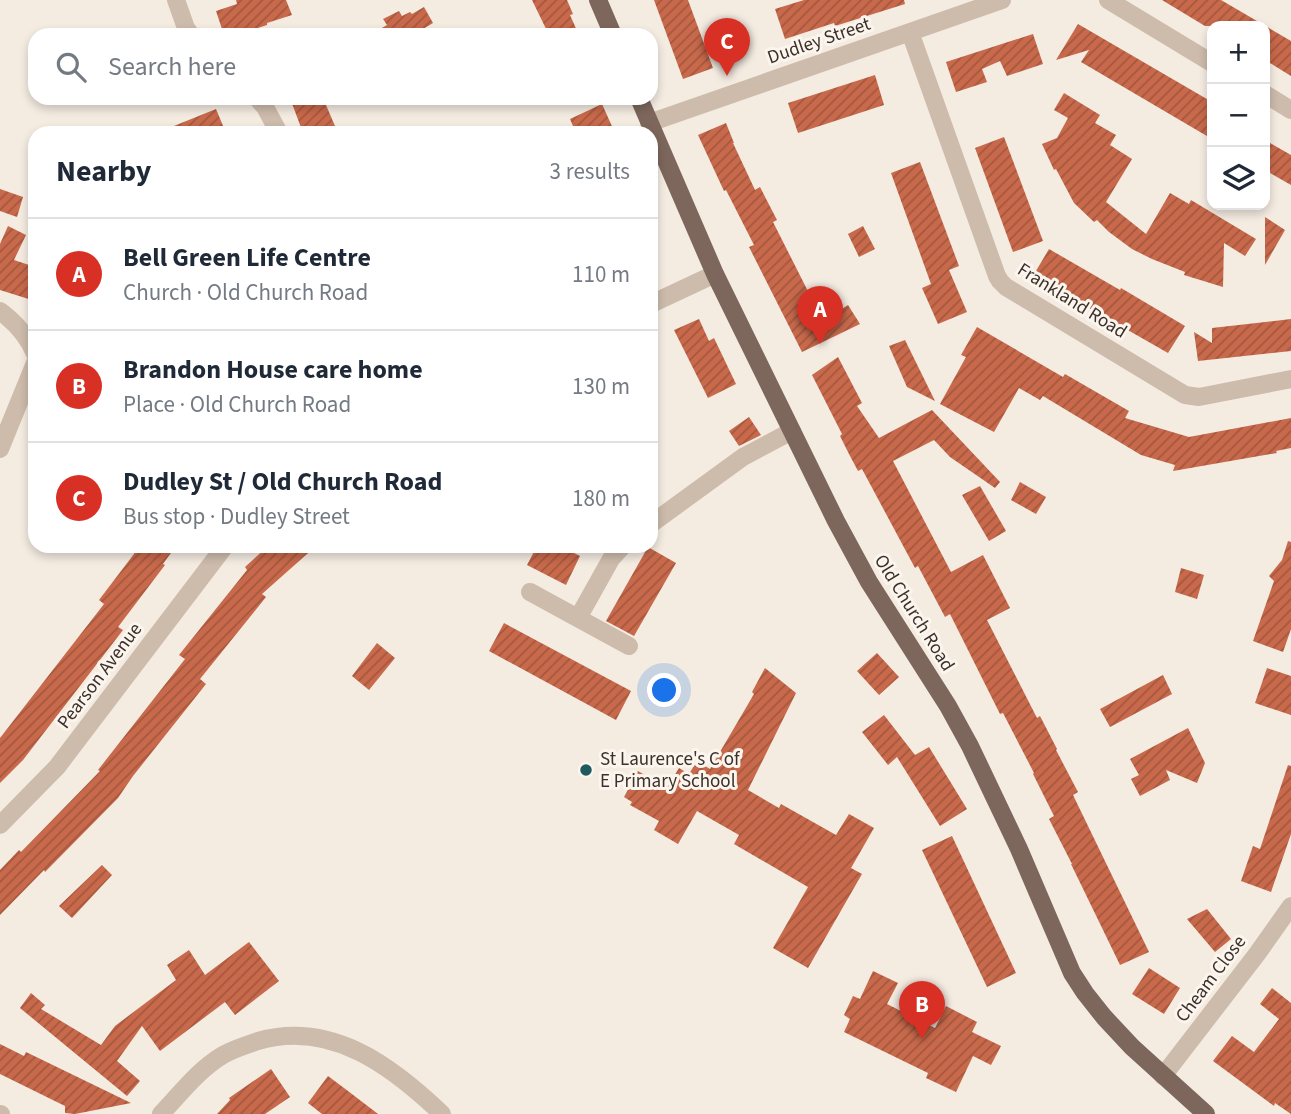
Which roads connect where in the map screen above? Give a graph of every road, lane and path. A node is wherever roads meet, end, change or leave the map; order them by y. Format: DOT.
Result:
graph roads {
  1 [pos="176,0"];
  2 [pos="598,0"];
  3 [pos="1002,0"];
  4 [pos="1108,0"];
  5 [pos="186,28"];
  6 [pos="610,28"];
  7 [pos="910,32"];
  8 [pos="1207,60"];
  9 [pos="1270,97"];
  10 [pos="263,105"];
  11 [pos="642,105"];
  12 [pos="1291,110"];
  13 [pos="649,123"];
  14 [pos="275,126"];
  15 [pos="650,126"];
  16 [pos="658,144"];
  17 [pos="715,274"];
  18 [pos="658,301"];
  19 [pos="0,311"];
  20 [pos="28,339"];
  21 [pos="1291,379"];
  22 [pos="28,380"];
  23 [pos="792,430"];
  24 [pos="0,449"];
  25 [pos="658,519"];
  26 [pos="220,553"];
  27 [pos="617,553"];
  28 [pos="530,592"];
  29 [pos="578,618"];
  30 [pos="629,646"];
  31 [pos="0,825"];
  32 [pos="1291,906"];
  33 [pos="1163,1076"];
  34 [pos="161,1114"];
  35 [pos="442,1114"];
  36 [pos="1206,1114"];
  1 -- 5 [label="street"];
  2 -- 6 [label="main road"];
  3 -- 7 [label="street, Dudley Street"];
  4 -- 8 [label="street"];
  7 -- 13 [label="street, Dudley Street"];
  7 -- 21 [label="street, Frankland Road"];
  9 -- 12 [label="street"];
  10 -- 14 [label="street"];
  11 -- 13 [label="main road, Old Church Road"];
  13 -- 15 [label="main road, Old Church Road"];
  16 -- 17 [label="main road, Old Church Road"];
  17 -- 18 [label="street"];
  17 -- 23 [label="main road, Old Church Road"];
  19 -- 20 [label="street"];
  22 -- 24 [label="street"];
  23 -- 25 [label="street"];
  23 -- 33 [label="main road, Old Church Road"];
  26 -- 31 [label="street, Pearson Avenue"];
  27 -- 29 [label="street"];
  28 -- 29 [label="street"];
  29 -- 30 [label="street"];
  32 -- 33 [label="street, Cheam Close"];
  33 -- 36 [label="main road, Old Church Road"];
  34 -- 35 [label="street"];
}
